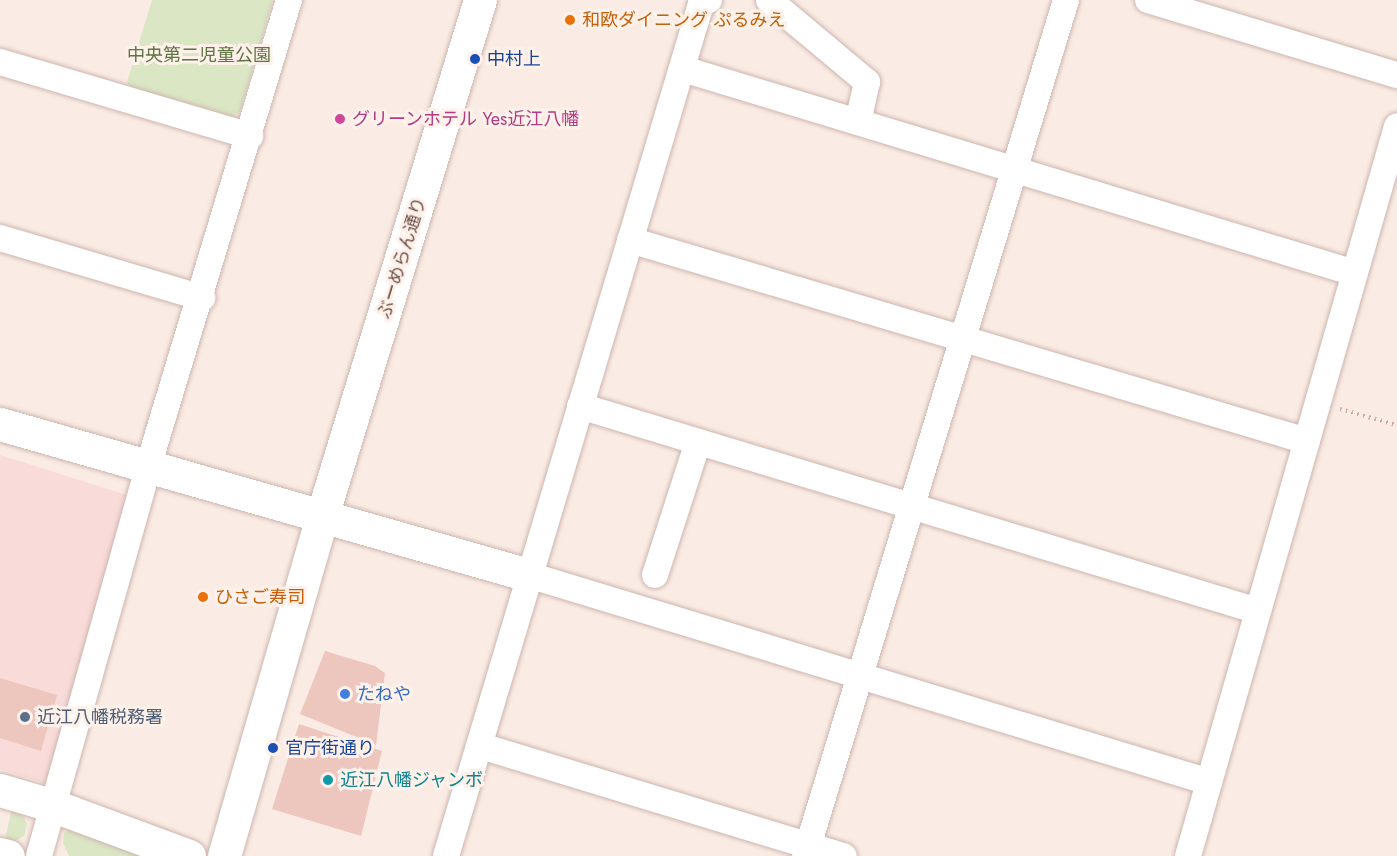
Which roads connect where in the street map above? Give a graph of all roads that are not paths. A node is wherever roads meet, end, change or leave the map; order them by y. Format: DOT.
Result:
graph roads {
  1 [pos="289,0"];
  2 [pos="480,0"];
  3 [pos="709,0"];
  4 [pos="769,0"];
  5 [pos="1066,0"];
  6 [pos="1148,0"];
  7 [pos="0,62"];
  8 [pos="683,69"];
  9 [pos="1397,75"];
  10 [pos="858,122"];
  11 [pos="1397,126"];
  12 [pos="250,136"];
  13 [pos="1014,170"];
  14 [pos="0,238"];
  15 [pos="630,240"];
  16 [pos="1355,273"];
  17 [pos="202,298"];
  18 [pos="963,339"];
  19 [pos="580,406"];
  20 [pos="0,424"];
  21 [pos="1307,441"];
  22 [pos="698,442"];
  23 [pos="148,467"];
  24 [pos="912,506"];
  25 [pos="322,516"];
  26 [pos="655,575"];
  27 [pos="532,576"];
  28 [pos="1258,610"];
  29 [pos="859,678"];
  30 [pos="481,746"];
  31 [pos="1209,782"];
  32 [pos="0,790"];
  33 [pos="54,806"];
  34 [pos="807,851"];
  35 [pos="0,854"];
  36 [pos="8,856"];
  37 [pos="39,856"];
  38 [pos="189,856"];
  39 [pos="224,856"];
  40 [pos="446,856"];
  41 [pos="844,856"];
  42 [pos="1188,856"];
  1 -- 12 [label="street"];
  2 -- 25 [label="main road, ぶーめらん通り"];
  3 -- 8 [label="street"];
  4 -- 10 [label="street"];
  5 -- 13 [label="street"];
  6 -- 9 [label="street"];
  7 -- 12 [label="street"];
  8 -- 10 [label="street"];
  8 -- 15 [label="street"];
  10 -- 13 [label="street"];
  11 -- 16 [label="street"];
  12 -- 17 [label="street"];
  13 -- 16 [label="street"];
  13 -- 18 [label="street"];
  14 -- 17 [label="street"];
  15 -- 18 [label="street"];
  15 -- 19 [label="street"];
  16 -- 21 [label="street"];
  17 -- 23 [label="street"];
  18 -- 21 [label="street"];
  18 -- 24 [label="street"];
  19 -- 22 [label="street"];
  19 -- 27 [label="street"];
  20 -- 23 [label="main road"];
  21 -- 28 [label="street"];
  22 -- 24 [label="street"];
  22 -- 26 [label="street"];
  23 -- 25 [label="main road"];
  23 -- 33 [label="street"];
  24 -- 28 [label="street"];
  24 -- 29 [label="street"];
  25 -- 27 [label="main road"];
  25 -- 39 [label="main road, ぶーめらん通り"];
  27 -- 29 [label="street"];
  27 -- 30 [label="street"];
  28 -- 31 [label="street"];
  29 -- 31 [label="street"];
  29 -- 34 [label="street"];
  30 -- 34 [label="street"];
  30 -- 40 [label="street"];
  31 -- 42 [label="street"];
  32 -- 33 [label="main road"];
  33 -- 37 [label="street"];
  33 -- 38 [label="main road"];
  34 -- 41 [label="street"];
  35 -- 36 [label="main road"];
}
